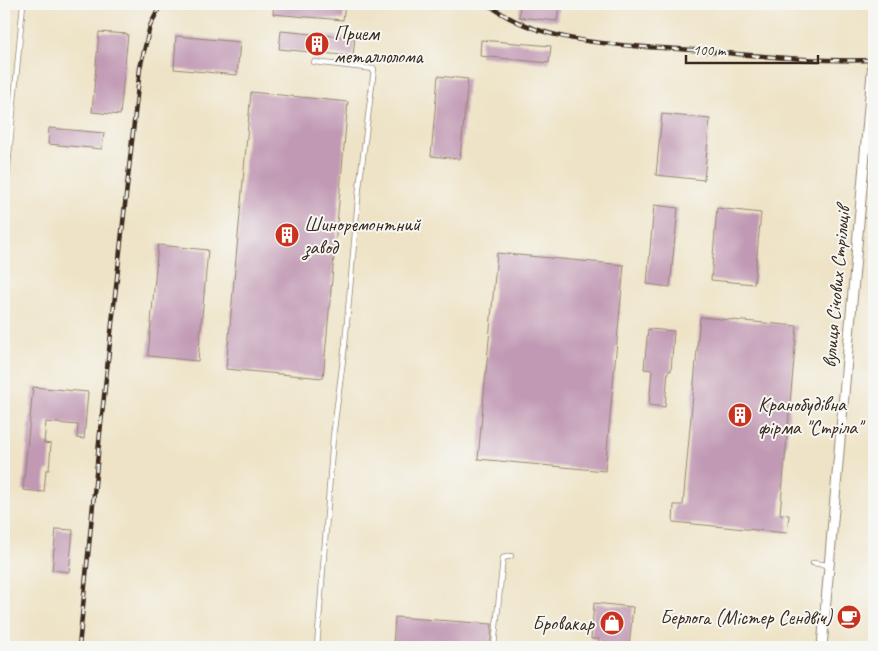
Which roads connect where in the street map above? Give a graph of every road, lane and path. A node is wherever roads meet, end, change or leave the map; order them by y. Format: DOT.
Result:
graph roads {
  1 [pos="23,4"];
  2 [pos="874,50"];
  3 [pos="314,62"];
  4 [pos="4,209"];
  5 [pos="511,556"];
  6 [pos="813,562"];
  7 [pos="830,566"];
  8 [pos="317,647"];
  9 [pos="494,647"];
  10 [pos="822,647"];
  1 -- 4 [label="lane"];
  2 -- 7 [label="street, вулиця Січових Стрільців"];
  3 -- 8 [label="lane"];
  5 -- 9 [label="lane"];
  6 -- 7 [label="lane"];
  7 -- 10 [label="street, вулиця Січових Стрільців"];
}
